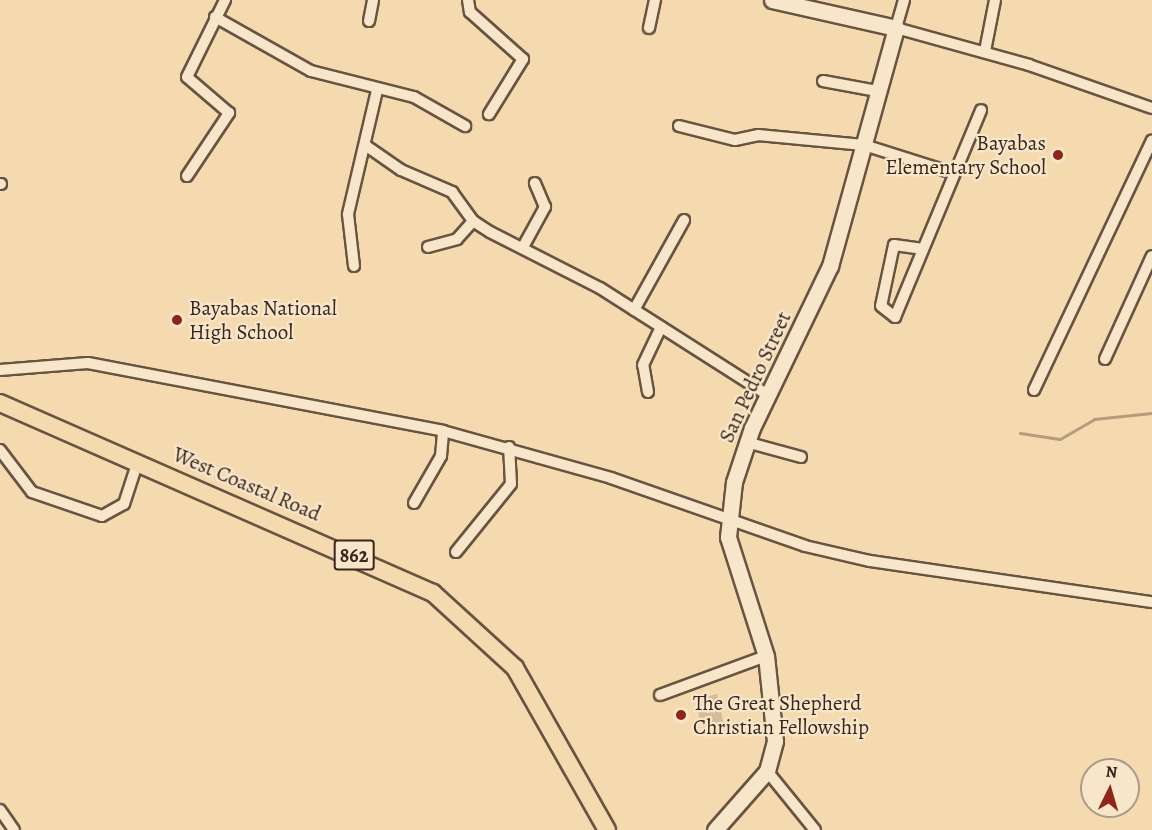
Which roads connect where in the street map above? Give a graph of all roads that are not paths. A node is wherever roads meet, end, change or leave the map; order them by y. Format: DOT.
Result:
graph roads {
  1 [pos="225,0"];
  2 [pos="373,0"];
  3 [pos="468,0"];
  4 [pos="656,0"];
  5 [pos="772,0"];
  6 [pos="904,0"];
  7 [pos="995,0"];
  8 [pos="805,2"];
  9 [pos="215,17"];
  10 [pos="369,21"];
  11 [pos="649,28"];
  12 [pos="896,28"];
  13 [pos="984,51"];
  14 [pos="823,81"];
  15 [pos="377,90"];
  16 [pos="877,91"];
  17 [pos="1152,107"];
  18 [pos="981,110"];
  19 [pos="489,114"];
  20 [pos="465,126"];
  21 [pos="679,126"];
  22 [pos="1152,140"];
  23 [pos="365,145"];
  24 [pos="864,145"];
  25 [pos="953,173"];
  26 [pos="187,176"];
  27 [pos="535,183"];
  28 [pos="684,220"];
  29 [pos="473,221"];
  30 [pos="428,247"];
  31 [pos="523,247"];
  32 [pos="923,249"];
  33 [pos="1152,256"];
  34 [pos="354,266"];
  35 [pos="634,310"];
  36 [pos="661,327"];
  37 [pos="1105,359"];
  38 [pos="0,370"];
  39 [pos="1034,390"];
  40 [pos="648,392"];
  41 [pos="768,394"];
  42 [pos="0,403"];
  43 [pos="442,431"];
  44 [pos="746,442"];
  45 [pos="509,447"];
  46 [pos="0,450"];
  47 [pos="801,457"];
  48 [pos="138,461"];
  49 [pos="414,503"];
  50 [pos="728,520"];
  51 [pos="456,552"];
  52 [pos="1152,602"];
  53 [pos="766,656"];
  54 [pos="660,694"];
  55 [pos="767,771"];
  56 [pos="0,810"];
  57 [pos="14,830"];
  58 [pos="607,830"];
  59 [pos="715,830"];
  60 [pos="814,830"];
  1 -- 9 [label="street"];
  2 -- 10 [label="street"];
  3 -- 19 [label="street"];
  4 -- 11 [label="street"];
  5 -- 8 [label="street"];
  6 -- 12 [label="street, San Pedro Street"];
  7 -- 13 [label="street"];
  8 -- 12 [label="street"];
  9 -- 15 [label="street"];
  9 -- 26 [label="street"];
  12 -- 13 [label="street"];
  12 -- 16 [label="street, San Pedro Street"];
  13 -- 17 [label="street"];
  14 -- 16 [label="street"];
  15 -- 20 [label="street"];
  15 -- 23 [label="street"];
  16 -- 24 [label="street, San Pedro Street"];
  18 -- 25 [label="street"];
  21 -- 24 [label="street"];
  22 -- 39 [label="street"];
  23 -- 29 [label="street"];
  23 -- 34 [label="street"];
  24 -- 25 [label="street"];
  24 -- 41 [label="street, San Pedro Street"];
  25 -- 32 [label="street"];
  27 -- 31 [label="street"];
  28 -- 35 [label="street"];
  29 -- 30 [label="street"];
  29 -- 31 [label="street"];
  31 -- 35 [label="street"];
  32 -- 32 [label="street"];
  33 -- 37 [label="street"];
  35 -- 36 [label="street"];
  36 -- 40 [label="street"];
  36 -- 41 [label="street"];
  38 -- 43 [label="street"];
  41 -- 44 [label="street, San Pedro Street"];
  42 -- 48 [label="main road, West Coastal Road / 862"];
  43 -- 45 [label="street"];
  43 -- 49 [label="street"];
  44 -- 47 [label="street"];
  44 -- 50 [label="street, San Pedro Street"];
  45 -- 50 [label="street"];
  45 -- 51 [label="street"];
  46 -- 48 [label="street"];
  48 -- 58 [label="main road, West Coastal Road / 862"];
  50 -- 52 [label="street"];
  50 -- 53 [label="street, San Pedro Street"];
  53 -- 54 [label="street"];
  53 -- 55 [label="street, San Pedro Street"];
  55 -- 59 [label="street, San Pedro Street"];
  55 -- 60 [label="street"];
  56 -- 57 [label="street"];
}
